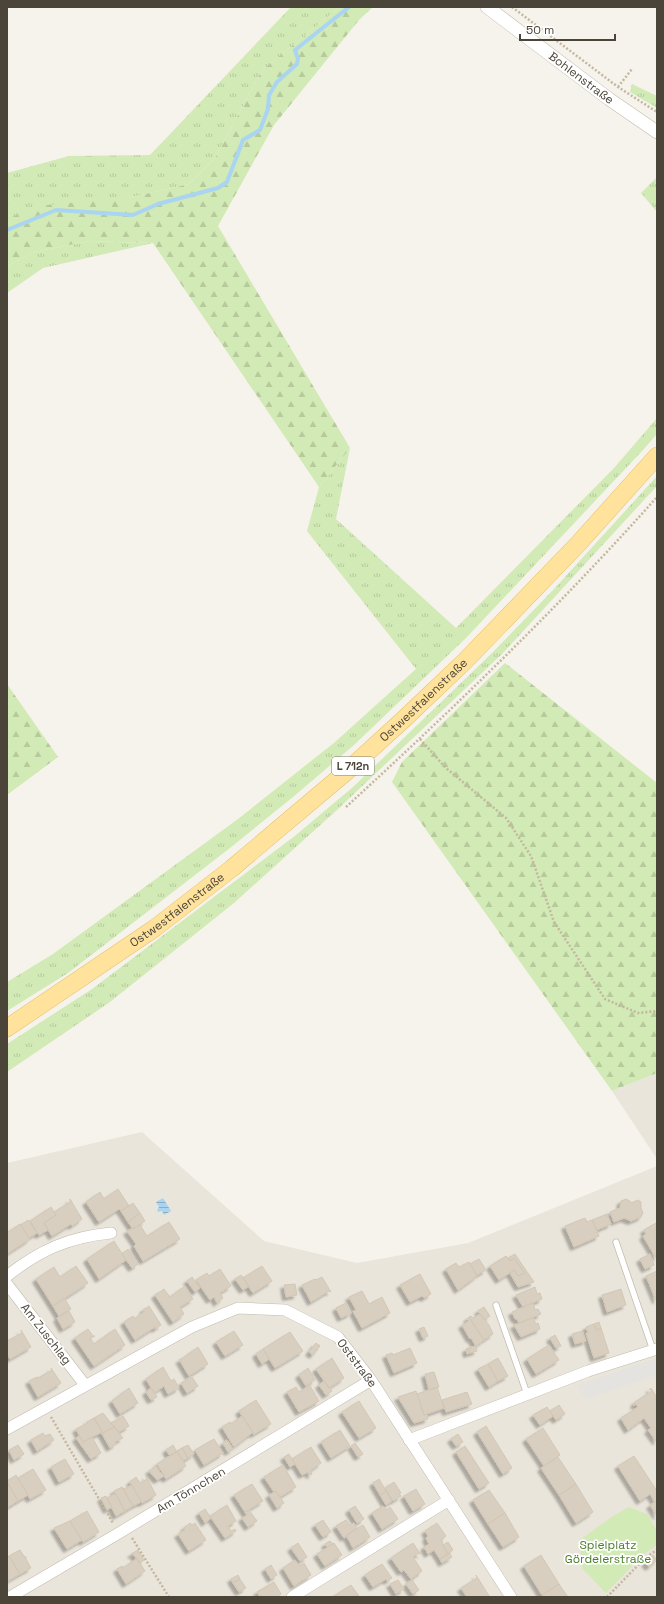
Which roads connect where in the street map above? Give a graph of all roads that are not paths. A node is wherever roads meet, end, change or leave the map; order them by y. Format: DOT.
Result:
graph roads {
  1 [pos="487,7"];
  2 [pos="657,132"];
  3 [pos="657,456"];
  4 [pos="7,1028"];
  5 [pos="112,1233"];
  6 [pos="616,1242"];
  7 [pos="7,1276"];
  8 [pos="7,1284"];
  9 [pos="496,1305"];
  10 [pos="655,1349"];
  11 [pos="371,1380"];
  12 [pos="85,1385"];
  13 [pos="527,1394"];
  14 [pos="7,1428"];
  15 [pos="409,1440"];
  16 [pos="449,1500"];
  17 [pos="10,1597"];
  18 [pos="292,1597"];
  19 [pos="511,1597"];
  1 -- 2 [label="street, Bohlenstraße"];
  3 -- 4 [label="main road, Ostwestfalenstraße / L 712n"];
  5 -- 7 [label="street"];
  6 -- 10 [label="lane"];
  8 -- 12 [label="street, Am Zuschlag"];
  9 -- 13 [label="lane"];
  10 -- 13 [label="street"];
  11 -- 12 [label="street, Oststraße"];
  11 -- 15 [label="street, Oststraße"];
  11 -- 17 [label="street, Am Tönnchen"];
  12 -- 14 [label="street, Oststraße"];
  13 -- 15 [label="street"];
  15 -- 16 [label="street, Oststraße"];
  16 -- 18 [label="street"];
  16 -- 19 [label="street, Oststraße"];
}
